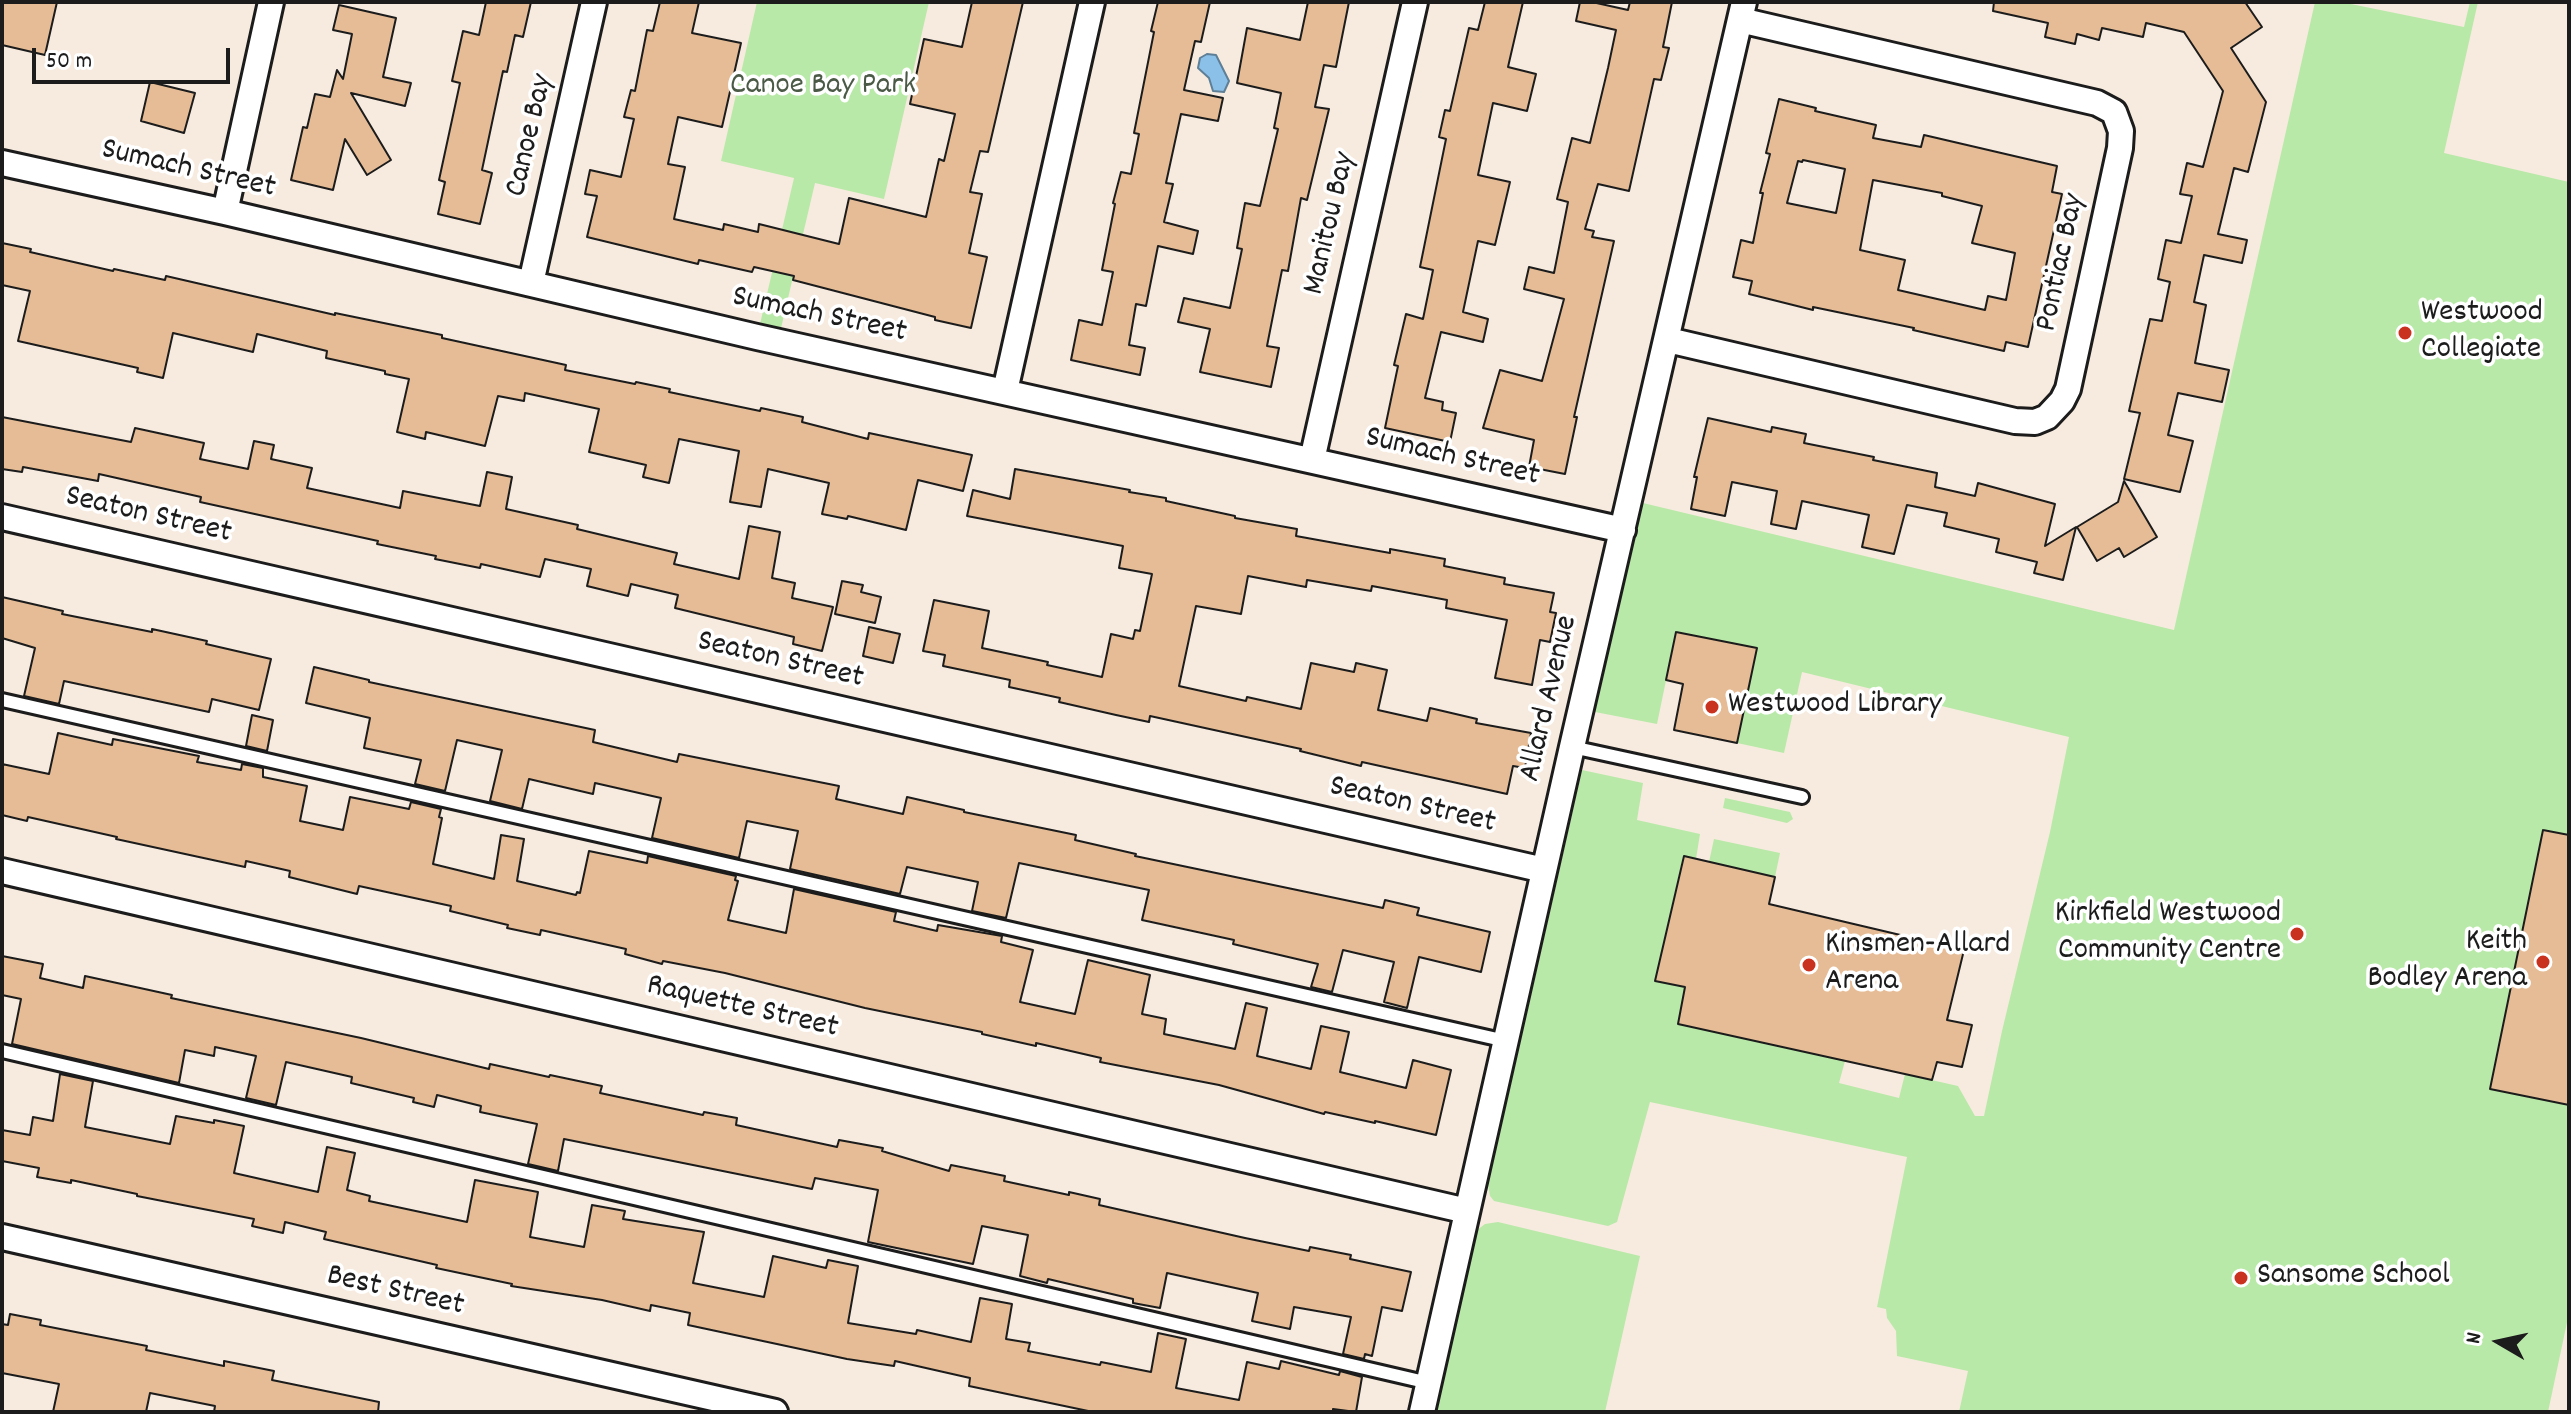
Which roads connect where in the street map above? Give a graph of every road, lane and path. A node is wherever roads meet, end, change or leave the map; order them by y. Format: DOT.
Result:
graph roads {
  1 [pos="271,2"];
  2 [pos="594,2"];
  3 [pos="1092,2"];
  4 [pos="1415,2"];
  5 [pos="1742,11"];
  6 [pos="2,163"];
  7 [pos="225,212"];
  8 [pos="531,283"];
  9 [pos="1668,340"];
  10 [pos="1005,391"];
  11 [pos="1312,460"];
  12 [pos="2,517"];
  13 [pos="1623,530"];
  14 [pos="2,700"];
  15 [pos="1572,747"];
  16 [pos="1802,797"];
  17 [pos="1544,870"];
  18 [pos="2,871"];
  19 [pos="1506,1041"];
  20 [pos="2,1051"];
  21 [pos="1467,1211"];
  22 [pos="2,1237"];
  23 [pos="1429,1383"];
  24 [pos="775,1412"];
  25 [pos="1422,1412"];
  1 -- 7 [label="street"];
  2 -- 8 [label="street, Canoe Bay"];
  3 -- 10 [label="street"];
  4 -- 11 [label="street, Manitou Bay"];
  5 -- 9 [label="street, Allard Avenue"];
  5 -- 9 [label="street, Pontiac Bay"];
  6 -- 7 [label="street, Sumach Street"];
  7 -- 8 [label="street, Sumach Street"];
  8 -- 10 [label="street, Sumach Street"];
  9 -- 13 [label="street, Allard Avenue"];
  10 -- 11 [label="street, Sumach Street"];
  11 -- 13 [label="street, Sumach Street"];
  12 -- 17 [label="street, Seaton Street"];
  13 -- 15 [label="street, Allard Avenue"];
  14 -- 19 [label="lane"];
  15 -- 16 [label="lane"];
  15 -- 17 [label="street, Allard Avenue"];
  17 -- 19 [label="street, Allard Avenue"];
  18 -- 21 [label="street, Raquette Street"];
  19 -- 21 [label="street, Allard Avenue"];
  20 -- 23 [label="lane"];
  21 -- 23 [label="street, Allard Avenue"];
  22 -- 24 [label="street, Best Street"];
  23 -- 25 [label="street, Allard Avenue"];
}
